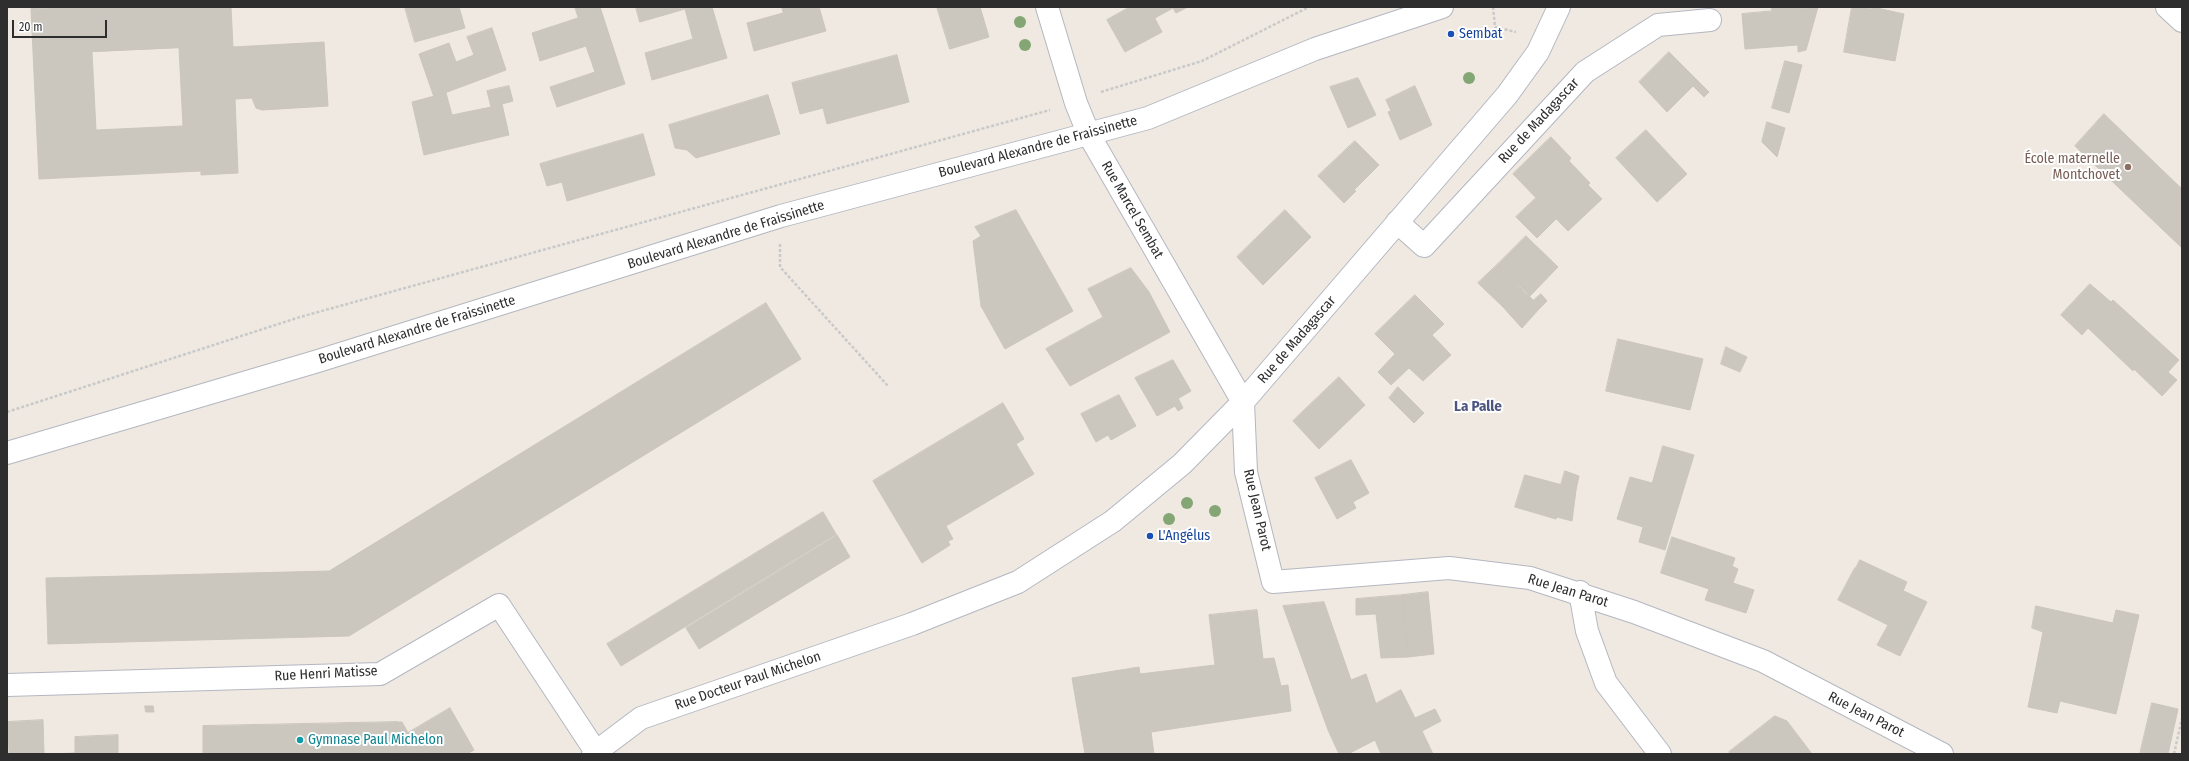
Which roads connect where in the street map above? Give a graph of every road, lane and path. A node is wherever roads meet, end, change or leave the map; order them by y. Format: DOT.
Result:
graph roads {
  1 [pos="1047,7"];
  2 [pos="1309,7"];
  3 [pos="1442,7"];
  4 [pos="1493,7"];
  5 [pos="1559,7"];
  6 [pos="2167,7"];
  7 [pos="1710,20"];
  8 [pos="2182,21"];
  9 [pos="1544,37"];
  10 [pos="1076,103"];
  11 [pos="1089,135"];
  12 [pos="1397,222"];
  13 [pos="780,267"];
  14 [pos="888,386"];
  15 [pos="1243,402"];
  16 [pos="7,412"];
  17 [pos="7,453"];
  18 [pos="1580,592"];
  19 [pos="912,624"];
  20 [pos="7,685"];
  21 [pos="2182,718"];
  22 [pos="1920,748"];
  23 [pos="595,753"];
  24 [pos="1660,754"];
  25 [pos="1942,754"];
  26 [pos="2174,754"];
  1 -- 10 [label="street, Rue Marcel Sembat"];
  2 -- 10 [label="path"];
  3 -- 11 [label="street, Boulevard Alexandre de Fraissinette"];
  4 -- 9 [label="path"];
  5 -- 9 [label="street, Rue de Madagascar"];
  6 -- 8 [label="street"];
  7 -- 12 [label="street, Rue de Madagascar"];
  9 -- 12 [label="street, Rue de Madagascar"];
  10 -- 11 [label="street, Rue Marcel Sembat"];
  10 -- 16 [label="path"];
  11 -- 15 [label="street, Rue Marcel Sembat"];
  11 -- 17 [label="street, Boulevard Alexandre de Fraissinette"];
  12 -- 15 [label="street, Rue de Madagascar"];
  13 -- 14 [label="path"];
  15 -- 18 [label="street, Rue Jean Parot"];
  15 -- 19 [label="street, Rue de Madagascar"];
  18 -- 22 [label="street, Rue Jean Parot"];
  18 -- 24 [label="street"];
  19 -- 23 [label="street, Rue Docteur Paul Michelon"];
  20 -- 23 [label="street, Rue Henri Matisse"];
  21 -- 26 [label="path"];
  22 -- 25 [label="street, Rue Jean Parot"];
}
